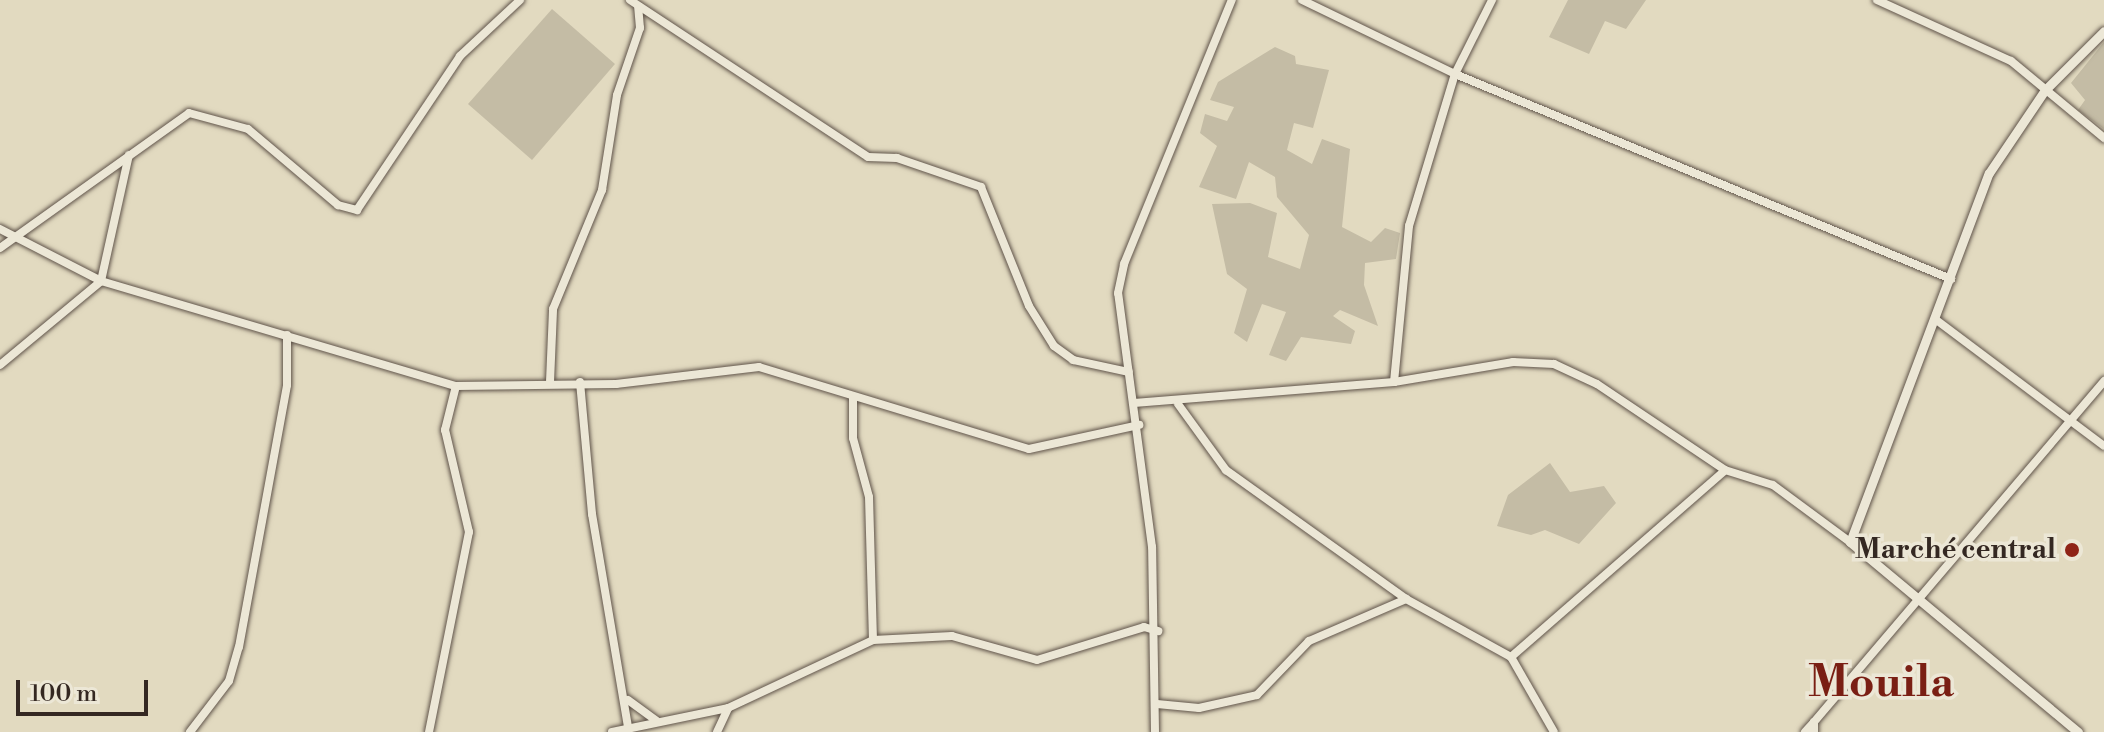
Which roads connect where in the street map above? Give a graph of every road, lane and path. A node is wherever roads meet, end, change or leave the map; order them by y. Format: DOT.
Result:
graph roads {
  1 [pos="520,0"];
  2 [pos="630,0"];
  3 [pos="1232,0"];
  4 [pos="1302,0"];
  5 [pos="1492,0"];
  6 [pos="1877,0"];
  7 [pos="638,7"];
  8 [pos="2104,31"];
  9 [pos="1455,74"];
  10 [pos="2045,90"];
  11 [pos="2104,138"];
  12 [pos="129,155"];
  13 [pos="0,229"];
  14 [pos="13,238"];
  15 [pos="0,248"];
  16 [pos="1951,279"];
  17 [pos="101,281"];
  18 [pos="1935,319"];
  19 [pos="287,335"];
  20 [pos="0,365"];
  21 [pos="1129,372"];
  22 [pos="2104,381"];
  23 [pos="550,382"];
  24 [pos="580,382"];
  25 [pos="1394,382"];
  26 [pos="456,386"];
  27 [pos="853,397"];
  28 [pos="1134,403"];
  29 [pos="1178,404"];
  30 [pos="2071,420"];
  31 [pos="1139,425"];
  32 [pos="2104,446"];
  33 [pos="1725,470"];
  34 [pos="1850,542"];
  35 [pos="1406,599"];
  36 [pos="1919,600"];
  37 [pos="1158,631"];
  38 [pos="873,640"];
  39 [pos="1511,657"];
  40 [pos="628,700"];
  41 [pos="1157,704"];
  42 [pos="728,708"];
  43 [pos="657,721"];
  44 [pos="628,727"];
  45 [pos="1814,727"];
  46 [pos="190,732"];
  47 [pos="429,732"];
  48 [pos="612,732"];
  49 [pos="717,732"];
  50 [pos="1155,732"];
  51 [pos="1554,732"];
  52 [pos="1805,732"];
  53 [pos="2078,732"];
  1 -- 12 [label="street"];
  2 -- 7 [label="street"];
  3 -- 21 [label="street"];
  4 -- 9 [label="street"];
  5 -- 9 [label="street"];
  6 -- 10 [label="street"];
  7 -- 21 [label="street"];
  7 -- 23 [label="street"];
  8 -- 10 [label="street"];
  9 -- 16 [label="street"];
  9 -- 25 [label="street"];
  10 -- 11 [label="street"];
  10 -- 16 [label="street"];
  12 -- 14 [label="street"];
  12 -- 17 [label="street"];
  13 -- 14 [label="street"];
  14 -- 15 [label="street"];
  14 -- 17 [label="street"];
  16 -- 18 [label="street"];
  17 -- 19 [label="street"];
  17 -- 20 [label="street"];
  18 -- 30 [label="street"];
  18 -- 34 [label="street"];
  19 -- 26 [label="street"];
  19 -- 46 [label="street"];
  21 -- 28 [label="street"];
  22 -- 30 [label="street"];
  23 -- 24 [label="street"];
  23 -- 26 [label="street"];
  24 -- 27 [label="street"];
  24 -- 40 [label="street"];
  25 -- 29 [label="street"];
  25 -- 33 [label="street"];
  26 -- 47 [label="street"];
  27 -- 31 [label="street"];
  27 -- 38 [label="street"];
  28 -- 29 [label="street"];
  28 -- 31 [label="street"];
  29 -- 35 [label="street"];
  30 -- 32 [label="street"];
  30 -- 36 [label="street"];
  31 -- 37 [label="street"];
  33 -- 34 [label="street"];
  33 -- 39 [label="street"];
  34 -- 36 [label="street"];
  35 -- 39 [label="street"];
  35 -- 41 [label="street"];
  36 -- 45 [label="street"];
  36 -- 53 [label="street"];
  37 -- 38 [label="street"];
  37 -- 41 [label="street"];
  38 -- 42 [label="street"];
  39 -- 51 [label="street"];
  40 -- 43 [label="street"];
  40 -- 44 [label="street"];
  41 -- 50 [label="street"];
  42 -- 43 [label="street"];
  42 -- 49 [label="street"];
  43 -- 44 [label="street"];
  44 -- 48 [label="street"];
  45 -- 52 [label="street"];
}
